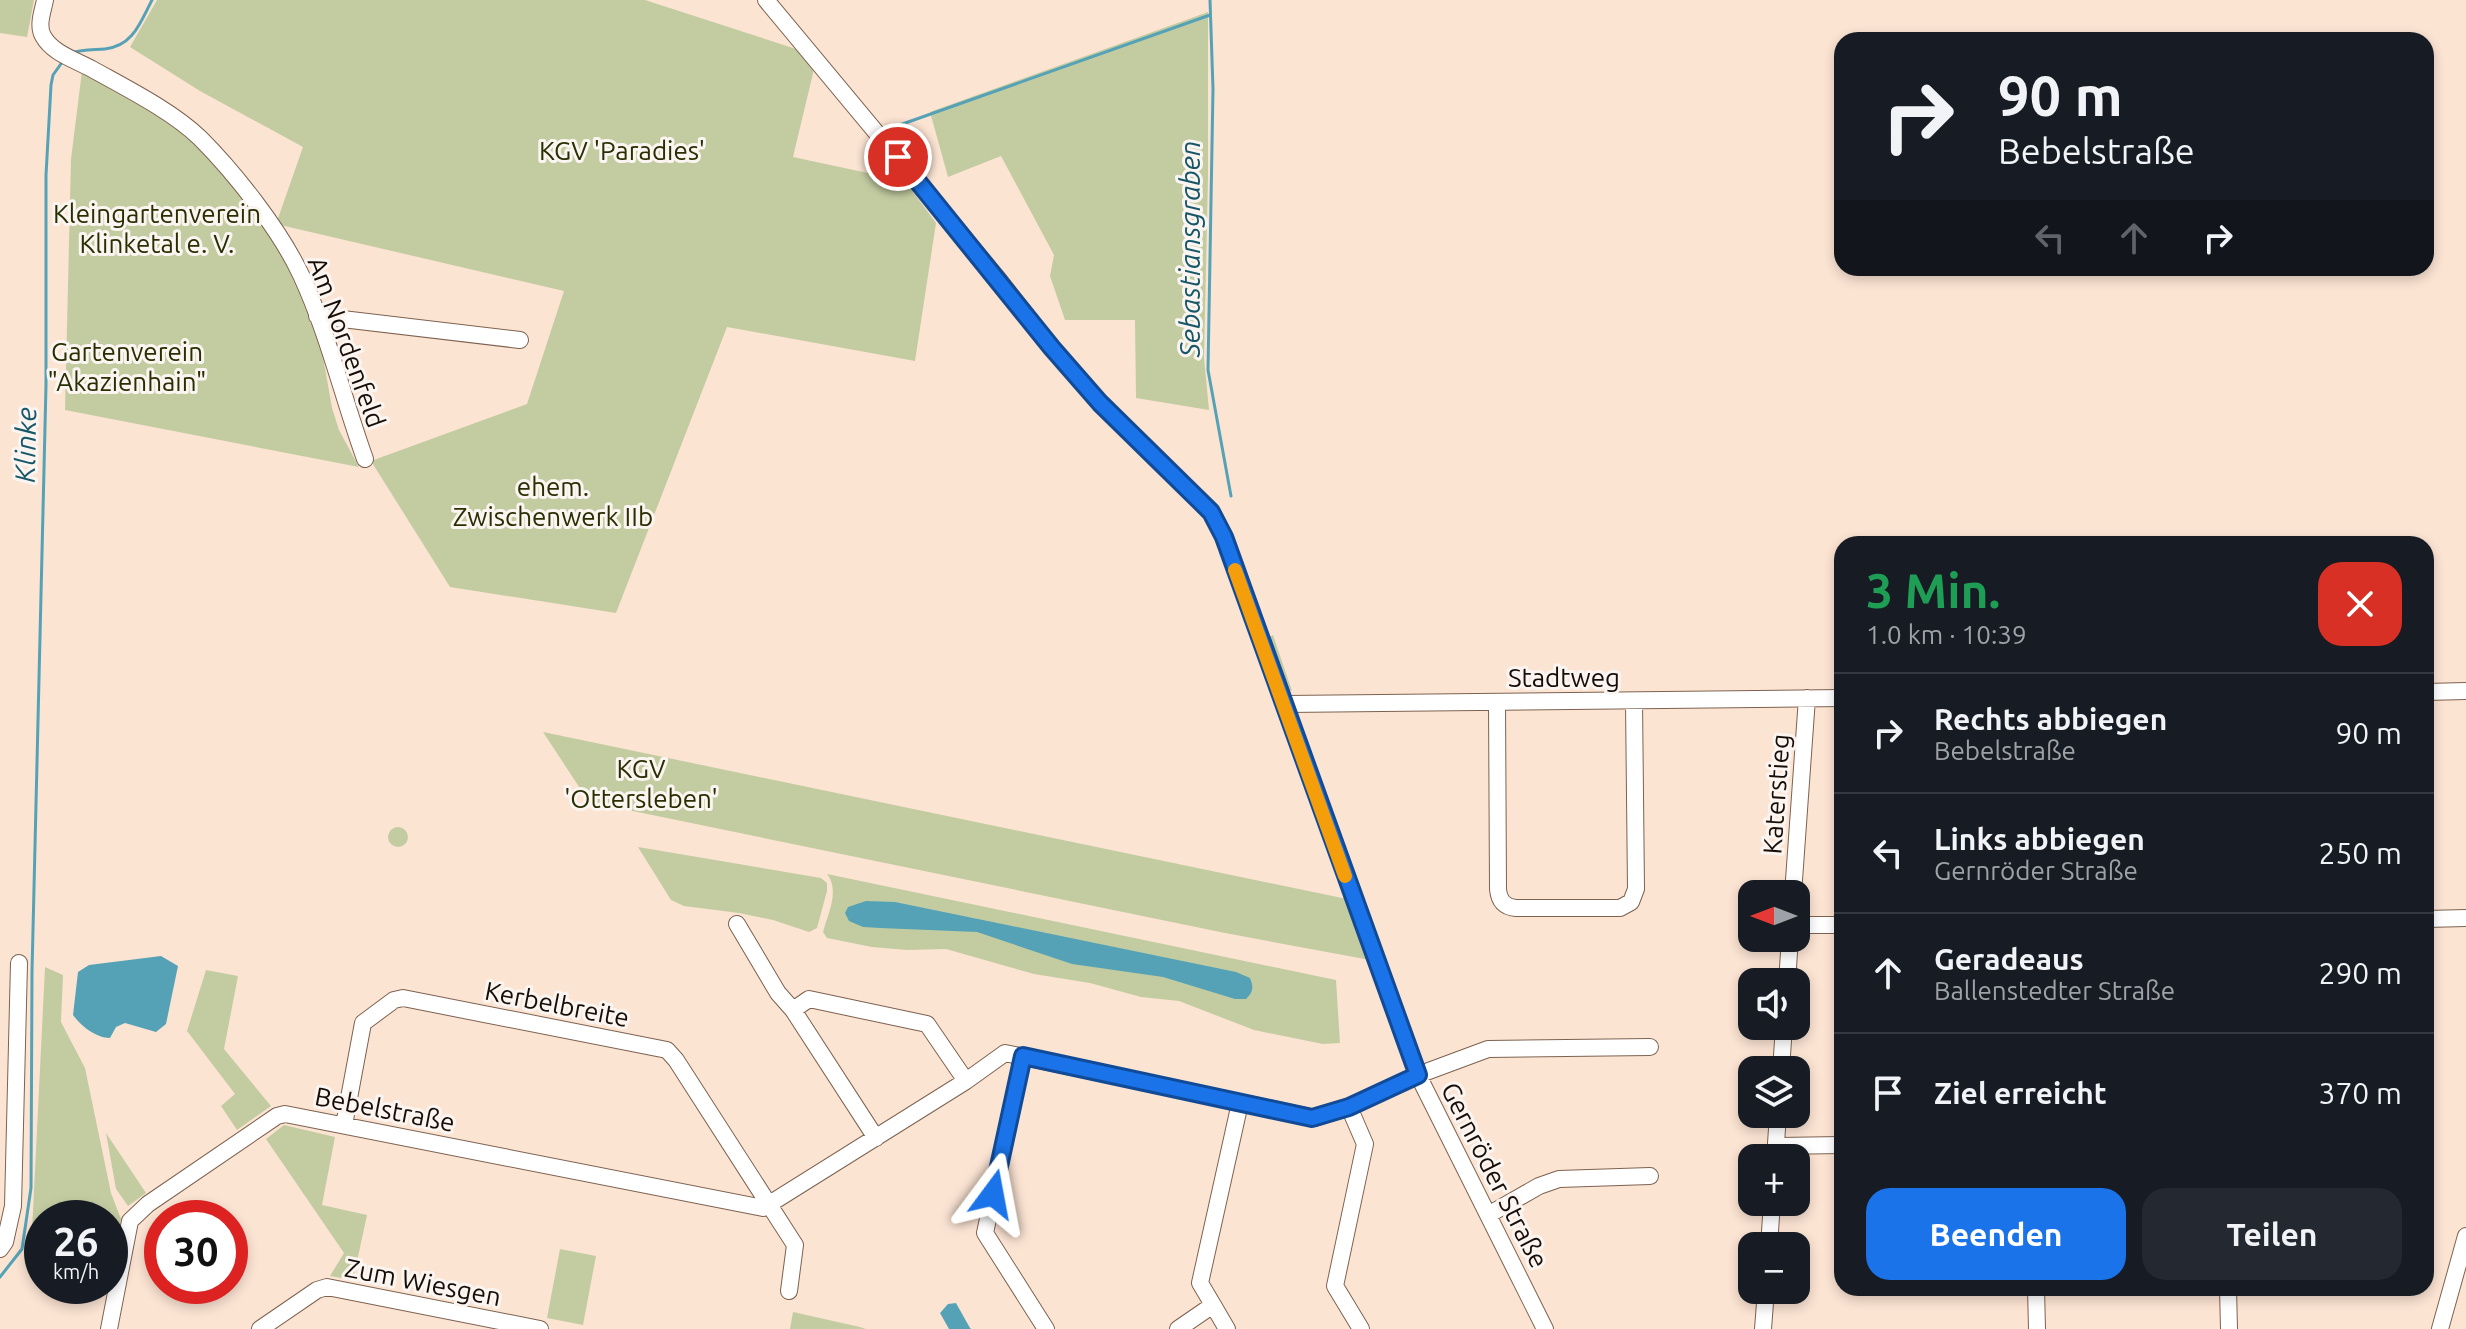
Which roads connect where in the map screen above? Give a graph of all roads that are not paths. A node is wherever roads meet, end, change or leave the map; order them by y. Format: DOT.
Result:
graph roads {
  1 [pos="45,0"];
  2 [pos="766,0"];
  3 [pos="317,316"];
  4 [pos="520,340"];
  5 [pos="365,459"];
  6 [pos="2466,691"];
  7 [pos="2434,692"];
  8 [pos="1807,698"];
  9 [pos="1834,698"];
  10 [pos="1634,701"];
  11 [pos="1497,702"];
  12 [pos="1286,704"];
  13 [pos="1794,880"];
  14 [pos="2466,918"];
  15 [pos="2434,919"];
  16 [pos="737,924"];
  17 [pos="1810,925"];
  18 [pos="1834,925"];
  19 [pos="19,963"];
  20 [pos="793,1010"];
  21 [pos="1650,1047"];
  22 [pos="1023,1056"];
  23 [pos="1418,1075"];
  24 [pos="966,1081"];
  25 [pos="1240,1103"];
  26 [pos="1349,1107"];
  27 [pos="344,1125"];
  28 [pos="876,1138"];
  29 [pos="1834,1146"];
  30 [pos="1810,1148"];
  31 [pos="1650,1176"];
  32 [pos="768,1206"];
  33 [pos="1488,1215"];
  34 [pos="2466,1236"];
  35 [pos="0,1249"];
  36 [pos="789,1291"];
  37 [pos="2036,1296"];
  38 [pos="2228,1296"];
  39 [pos="1765,1304"];
  40 [pos="1213,1305"];
  41 [pos="109,1329"];
  42 [pos="260,1329"];
  43 [pos="540,1329"];
  44 [pos="1046,1329"];
  45 [pos="1178,1329"];
  46 [pos="1227,1329"];
  47 [pos="1361,1329"];
  48 [pos="1545,1329"];
  49 [pos="1763,1329"];
  50 [pos="2037,1329"];
  51 [pos="2229,1329"];
  52 [pos="2440,1329"];
  1 -- 3 [label="street, Am Nordenfeld"];
  2 -- 12 [label="street, Gernröder Straße"];
  3 -- 4 [label="street"];
  3 -- 5 [label="street, Am Nordenfeld"];
  6 -- 7 [label="street"];
  8 -- 9 [label="street, Stadtweg"];
  8 -- 10 [label="street, Stadtweg"];
  8 -- 13 [label="street, Katerstieg"];
  10 -- 11 [label="street, Stadtweg"];
  10 -- 11 [label="street"];
  11 -- 12 [label="street, Stadtweg"];
  12 -- 23 [label="street, Gernröder Straße"];
  14 -- 15 [label="street"];
  16 -- 20 [label="street"];
  17 -- 18 [label="street"];
  19 -- 35 [label="street"];
  20 -- 24 [label="street"];
  20 -- 28 [label="street"];
  21 -- 23 [label="street"];
  22 -- 24 [label="street"];
  22 -- 25 [label="street"];
  22 -- 44 [label="street"];
  23 -- 26 [label="street"];
  23 -- 33 [label="street, Gernröder Straße"];
  24 -- 28 [label="street"];
  25 -- 26 [label="street"];
  25 -- 40 [label="street"];
  26 -- 47 [label="street"];
  27 -- 32 [label="street, Bebelstraße"];
  27 -- 32 [label="street, Kerbelbreite"];
  27 -- 41 [label="street, Bebelstraße"];
  28 -- 32 [label="street"];
  29 -- 30 [label="street"];
  31 -- 33 [label="street"];
  32 -- 36 [label="street"];
  33 -- 48 [label="street, Gernröder Straße"];
  34 -- 52 [label="street"];
  37 -- 50 [label="street"];
  38 -- 51 [label="street"];
  39 -- 49 [label="street"];
  40 -- 45 [label="street"];
  40 -- 46 [label="street"];
  42 -- 43 [label="street, Zum Wiesgen"];
}
